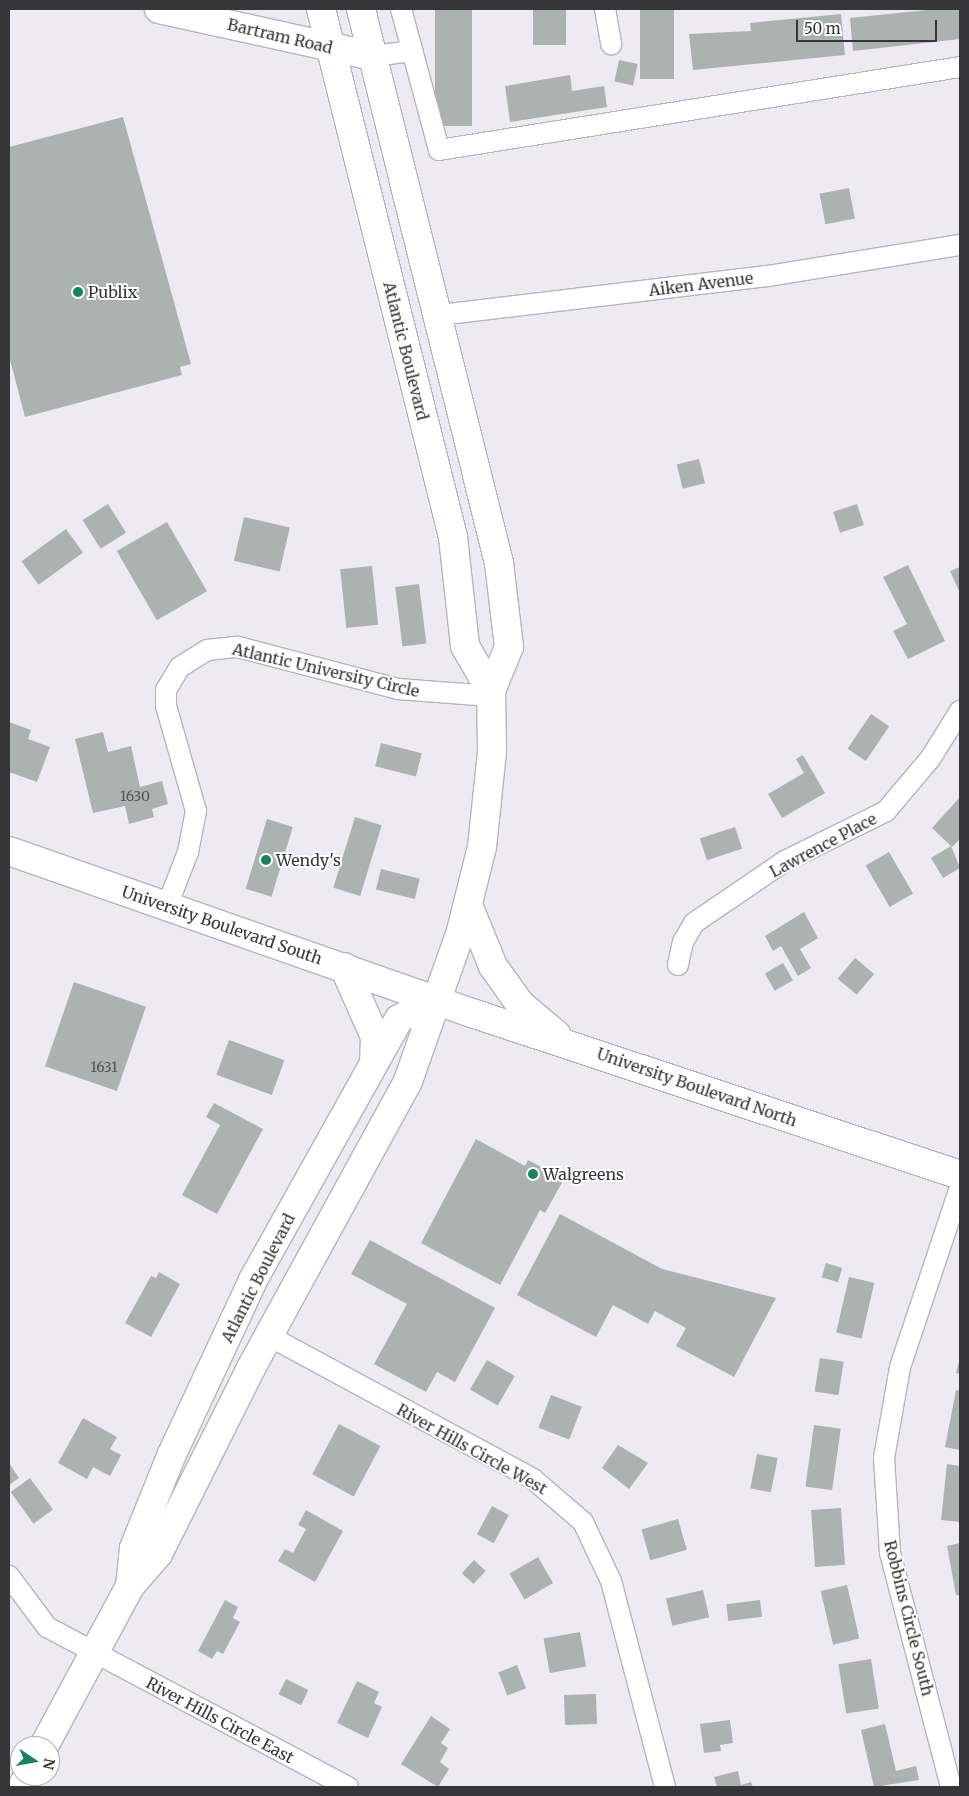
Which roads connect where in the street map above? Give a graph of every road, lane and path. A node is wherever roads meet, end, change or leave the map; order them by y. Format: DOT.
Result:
graph roads {
  1 [pos="159,9"];
  2 [pos="321,9"];
  3 [pos="361,9"];
  4 [pos="401,9"];
  5 [pos="606,9"];
  6 [pos="610,44"];
  7 [pos="330,47"];
  8 [pos="413,51"];
  9 [pos="372,56"];
  10 [pos="960,67"];
  11 [pos="960,245"];
  12 [pos="440,315"];
  13 [pos="491,694"];
  14 [pos="960,711"];
  15 [pos="9,851"];
  16 [pos="468,905"];
  17 [pos="168,906"];
  18 [pos="678,965"];
  19 [pos="344,967"];
  20 [pos="434,1000"];
  21 [pos="568,1044"];
  22 [pos="374,1062"];
  23 [pos="960,1176"];
  24 [pos="960,1188"];
  25 [pos="270,1336"];
  26 [pos="9,1576"];
  27 [pos="130,1586"];
  28 [pos="93,1652"];
  29 [pos="49,1736"];
  30 [pos="348,1787"];
  31 [pos="665,1787"];
  32 [pos="951,1787"];
  1 -- 7 [label="main road, Bartram Road"];
  2 -- 7 [label="main road, Atlantic Boulevard"];
  3 -- 9 [label="main road, Atlantic Boulevard"];
  4 -- 8 [label="street"];
  5 -- 6 [label="street"];
  7 -- 9 [label="main road, Bartram Road"];
  7 -- 13 [label="main road, Atlantic Boulevard"];
  8 -- 9 [label="street"];
  8 -- 10 [label="street"];
  9 -- 12 [label="main road, Atlantic Boulevard"];
  11 -- 12 [label="street, Aiken Avenue"];
  12 -- 13 [label="main road, Atlantic Boulevard"];
  13 -- 16 [label="main road, Atlantic Boulevard"];
  13 -- 17 [label="street, Atlantic University Circle"];
  14 -- 18 [label="street, Lawrence Place"];
  15 -- 17 [label="main road, University Boulevard South"];
  16 -- 20 [label="main road, Atlantic Boulevard"];
  16 -- 21 [label="main road"];
  17 -- 19 [label="main road, University Boulevard South"];
  19 -- 20 [label="main road, University Boulevard South"];
  19 -- 22 [label="main road"];
  20 -- 21 [label="main road, University Boulevard North"];
  20 -- 22 [label="main road, Atlantic Boulevard"];
  20 -- 25 [label="main road, Atlantic Boulevard"];
  21 -- 23 [label="main road, University Boulevard North"];
  22 -- 27 [label="main road, Atlantic Boulevard"];
  24 -- 32 [label="street, Robbins Circle South"];
  25 -- 27 [label="main road, Atlantic Boulevard"];
  25 -- 31 [label="street, River Hills Circle West"];
  26 -- 28 [label="street, River Hills Circle East"];
  27 -- 28 [label="main road, Atlantic Boulevard"];
  28 -- 29 [label="main road, Atlantic Boulevard"];
  28 -- 30 [label="street, River Hills Circle East"];
}
